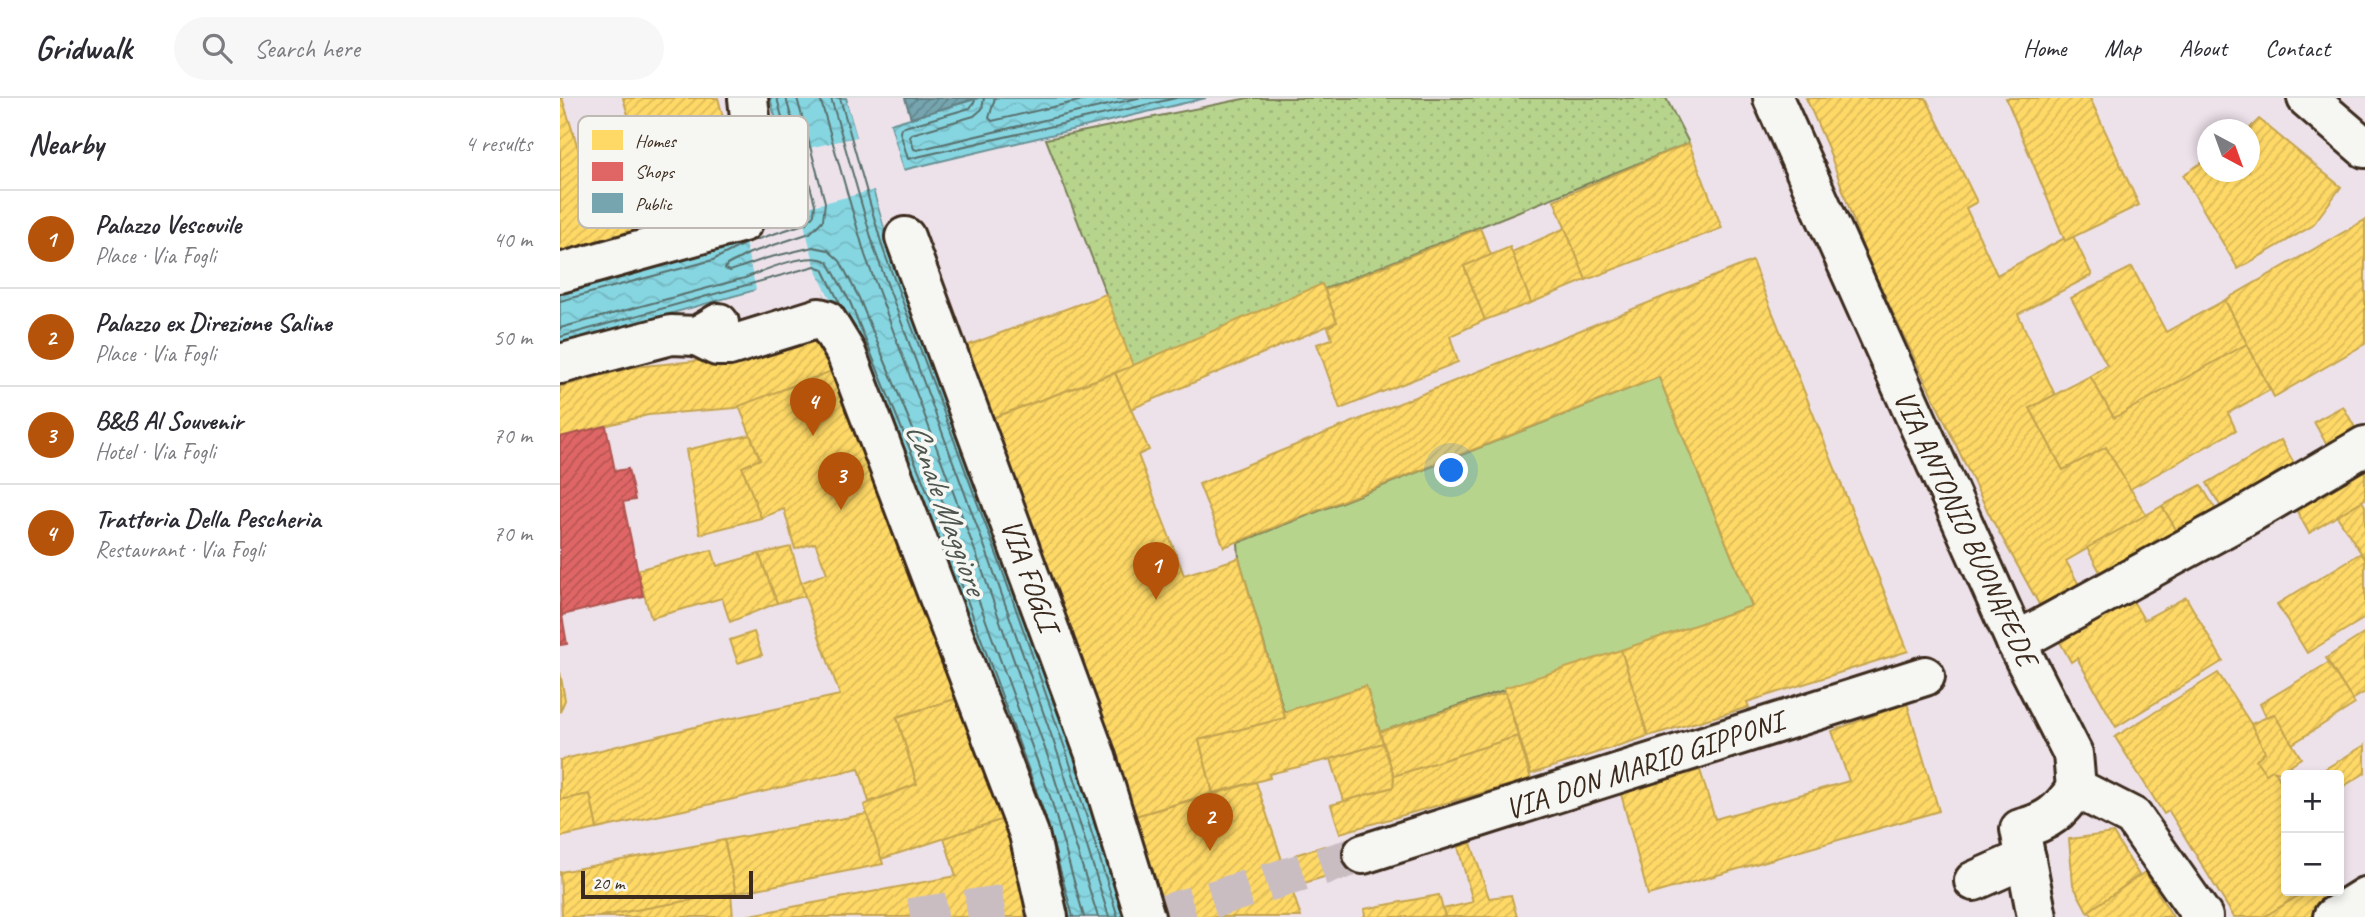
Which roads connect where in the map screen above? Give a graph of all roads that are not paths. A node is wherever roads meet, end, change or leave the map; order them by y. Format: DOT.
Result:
graph roads {
  1 [pos="1773,98"];
  2 [pos="2307,98"];
  3 [pos="2365,148"];
  4 [pos="721,228"];
  5 [pos="905,237"];
  6 [pos="560,273"];
  7 [pos="560,364"];
  8 [pos="2365,446"];
  9 [pos="2016,642"];
  10 [pos="1924,676"];
  11 [pos="2076,788"];
  12 [pos="1363,854"];
  13 [pos="2026,858"];
  14 [pos="1974,881"];
  15 [pos="2365,897"];
  16 [pos="1048,917"];
  17 [pos="1145,917"];
  18 [pos="2037,917"];
  19 [pos="2203,917"];
  20 [pos="2333,917"];
  1 -- 9 [label="street, VIA ANTONIO BUONAFEDE"];
  2 -- 3 [label="street"];
  4 -- 6 [label="street"];
  5 -- 17 [label="street, VIA FOGLI"];
  7 -- 16 [label="street"];
  8 -- 9 [label="street"];
  9 -- 11 [label="street, VIA ANTONIO BUONAFEDE"];
  10 -- 12 [label="street, VIA DON MARIO GIPPONI"];
  11 -- 13 [label="street"];
  11 -- 19 [label="street"];
  13 -- 14 [label="street"];
  13 -- 18 [label="street"];
  15 -- 20 [label="street"];
}
